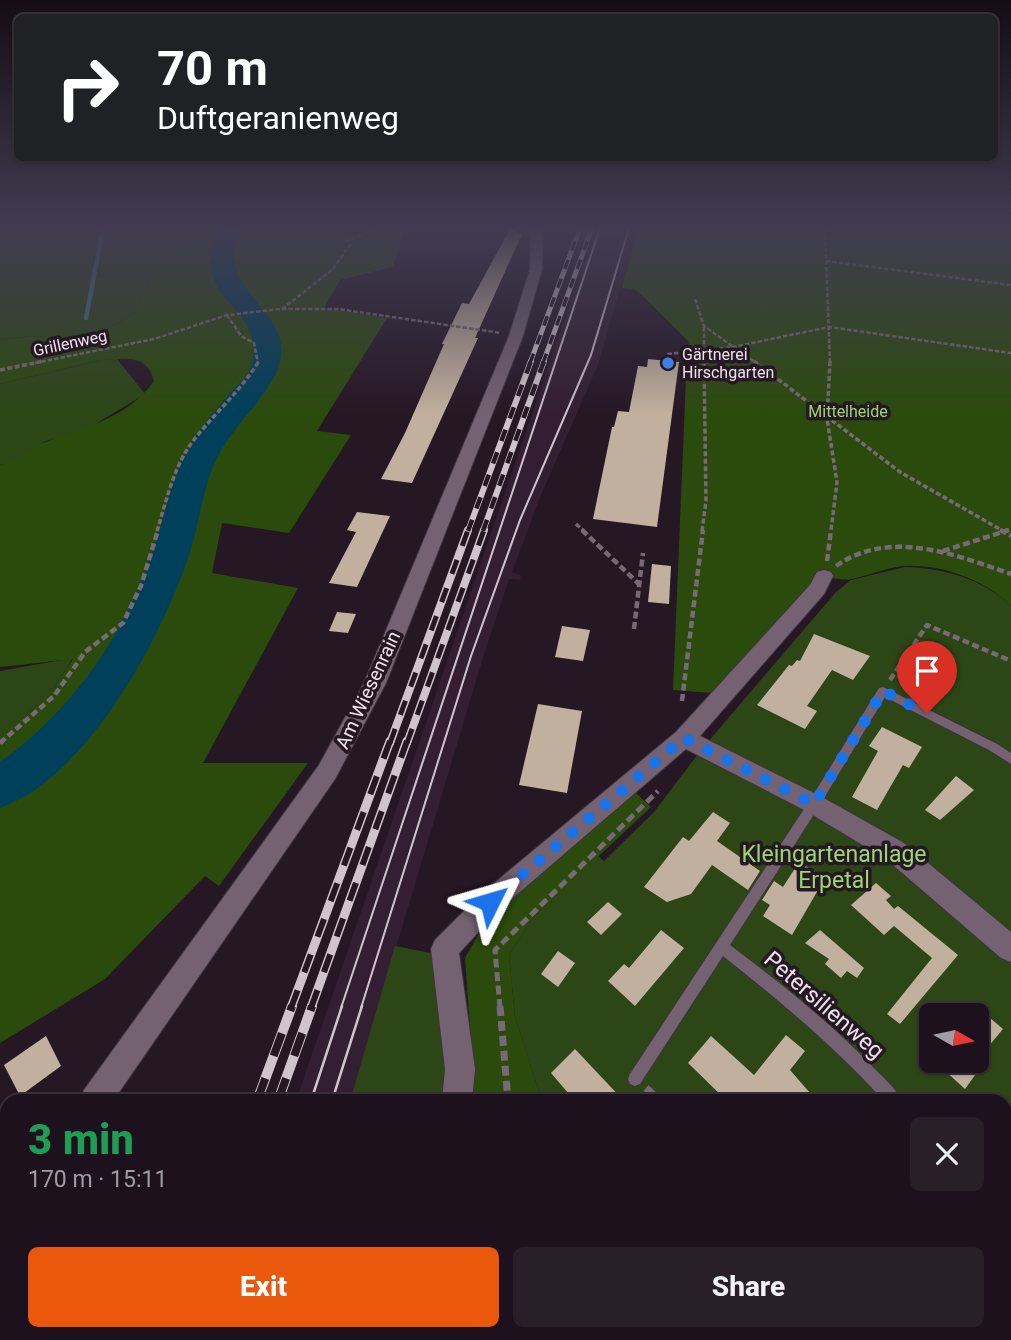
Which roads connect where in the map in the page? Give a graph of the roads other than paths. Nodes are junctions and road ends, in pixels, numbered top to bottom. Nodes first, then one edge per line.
1 (530, 291) edge
2 (824, 576) road end
3 (684, 738) junction
4 (1011, 759) edge
5 (814, 804) junction
6 (721, 947) junction
7 (1011, 949) edge
8 (635, 1079) dead end
9 (100, 1094) edge
10 (458, 1094) edge
11 (888, 1094) edge

1 - 9 street, Am Wiesenrain
2 - 3 street
3 - 5 street
3 - 10 street
4 - 5 lane
5 - 6 lane
5 - 7 street
6 - 8 lane
6 - 11 lane, Petersilienweg

